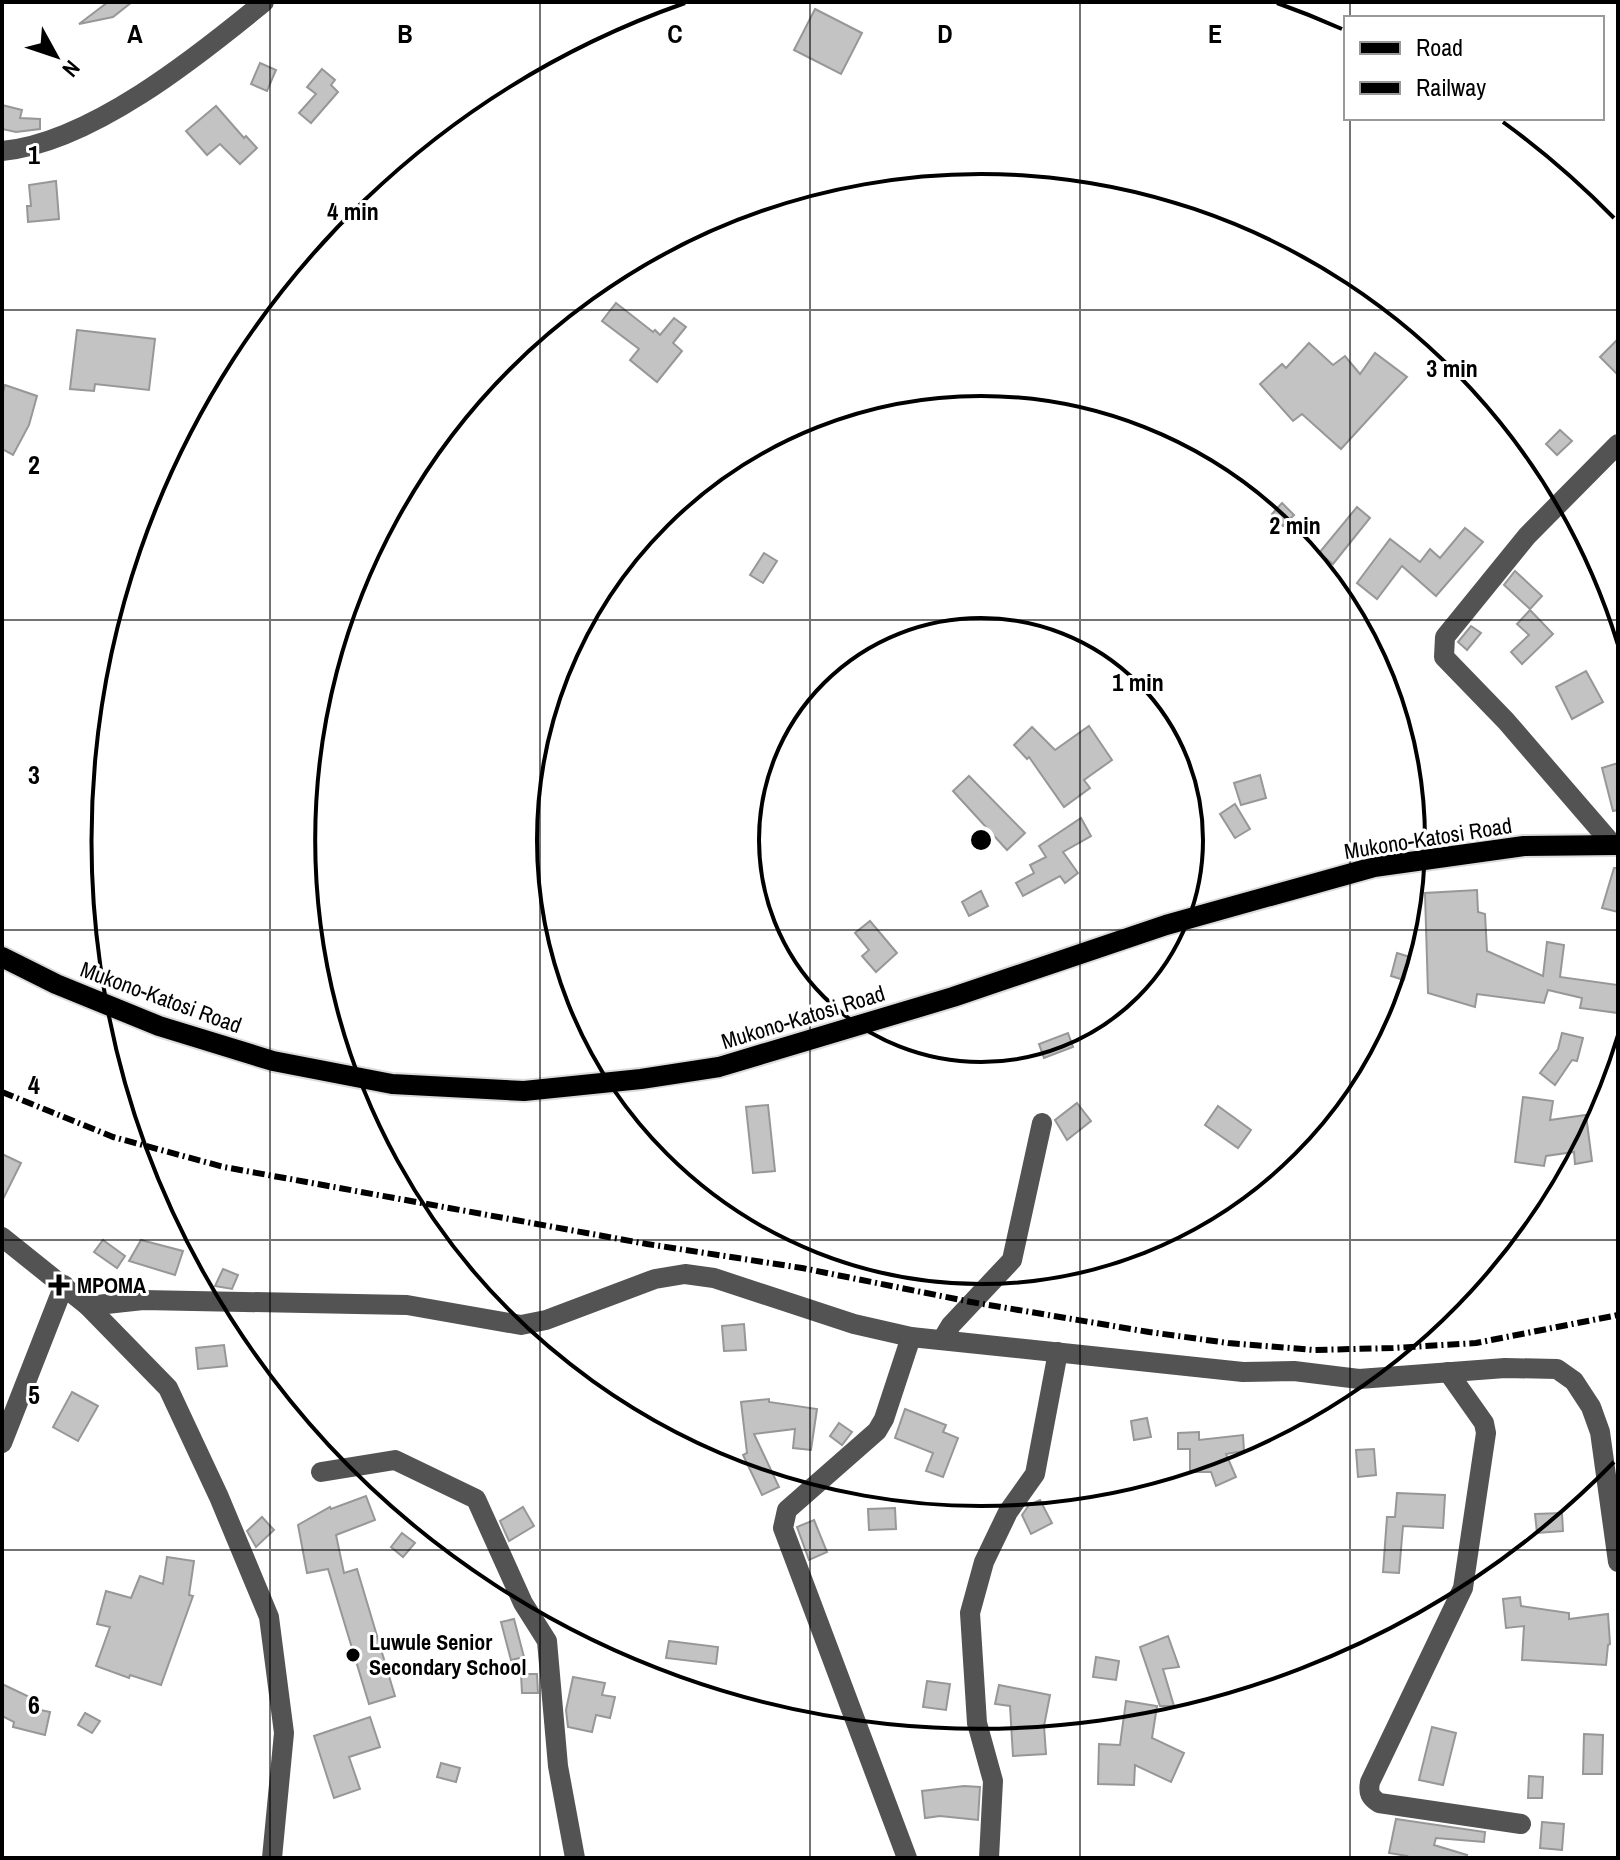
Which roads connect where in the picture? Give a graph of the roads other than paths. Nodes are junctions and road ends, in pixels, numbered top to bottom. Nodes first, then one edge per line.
1 (264, 2) edge
2 (2, 151) edge
3 (1618, 444) edge
4 (1615, 845) edge
5 (2, 957) edge
6 (1042, 1123) dead end
7 (2, 1237) edge
8 (64, 1285) junction
9 (88, 1306) junction
10 (911, 1337) junction
11 (942, 1340) junction
12 (1058, 1352) junction
13 (1448, 1372) junction
14 (2, 1443) edge
15 (321, 1472) dead end
16 (1618, 1562) edge
17 (1521, 1824) dead end
18 (272, 1858) edge
19 (575, 1858) edge
20 (907, 1858) edge
21 (989, 1858) edge

1 - 2 street
3 - 4 street
4 - 5 main road, Mukono-Katosi Road
6 - 11 street
7 - 8 street
8 - 9 street
8 - 14 street
9 - 10 street
9 - 18 street
10 - 11 street
10 - 20 street
11 - 12 street
12 - 13 street
12 - 21 street
13 - 16 street
13 - 17 street
15 - 19 street

